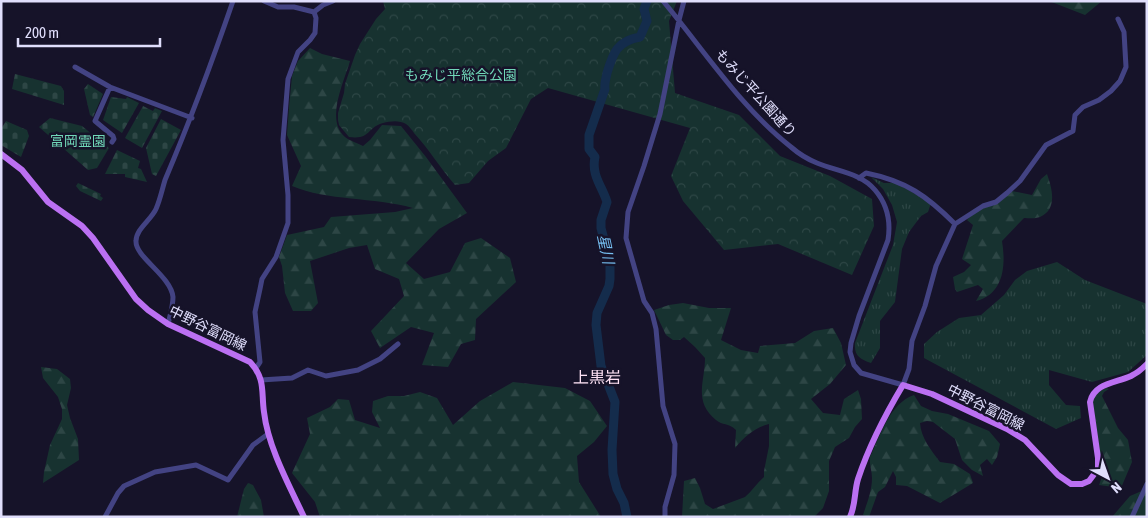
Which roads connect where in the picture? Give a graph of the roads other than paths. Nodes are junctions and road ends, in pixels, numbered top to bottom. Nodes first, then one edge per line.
1 (233, 1) edge
2 (264, 1) edge
3 (291, 1) edge
4 (333, 1) edge
5 (663, 1) edge
6 (684, 1) edge
7 (294, 7) junction
8 (314, 12) junction
9 (1118, 19) dead end
10 (679, 20) junction
11 (75, 67) dead end
12 (110, 87) junction
13 (192, 118) junction
14 (112, 142) dead end
15 (1, 154) edge
16 (859, 178) junction
17 (955, 224) junction
18 (168, 324) junction
19 (398, 344) dead end
20 (1147, 364) edge
21 (256, 368) junction
22 (261, 380) junction
23 (903, 385) junction
24 (268, 434) junction
25 (1147, 484) edge
26 (105, 517) edge
27 (304, 517) edge
28 (665, 517) edge
29 (850, 517) edge
30 (1132, 517) edge

1 - 13 street
2 - 7 street
3 - 7 street
4 - 8 street
5 - 10 street, もみじ平公園通り
6 - 10 street
7 - 8 street
8 - 21 street
9 - 17 street
10 - 16 street, もみじ平公園通り
10 - 28 street
11 - 12 street
12 - 13 street
12 - 14 street
13 - 18 street
15 - 18 main road, 中野谷富岡線
16 - 17 street
16 - 23 street, もみじ平公園通り
17 - 23 street
18 - 21 main road, 中野谷富岡線
19 - 22 street
20 - 23 main road, 中野谷富岡線
21 - 22 main road, 中野谷富岡線
22 - 24 main road, 中野谷富岡線
23 - 29 main road
24 - 26 street
24 - 27 main road, 中野谷富岡線
25 - 30 street

